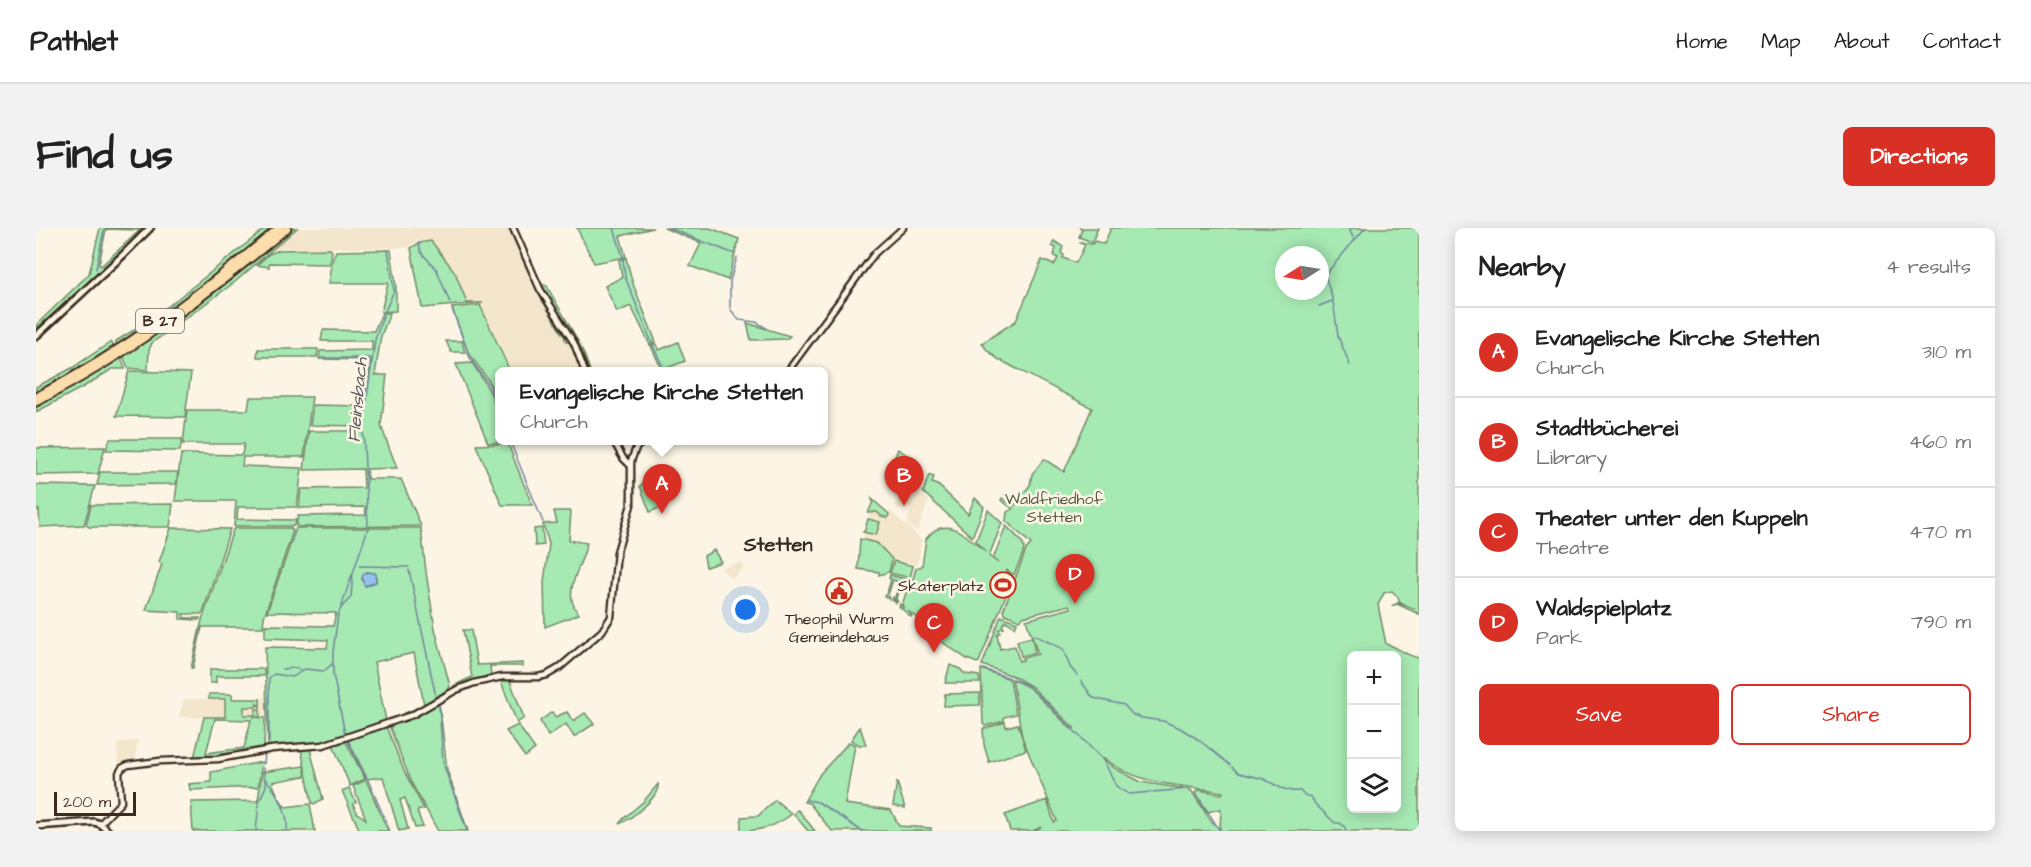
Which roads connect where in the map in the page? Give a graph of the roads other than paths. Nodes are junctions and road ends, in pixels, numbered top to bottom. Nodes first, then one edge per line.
1 (150, 228) edge
2 (279, 228) edge
3 (287, 228) edge
4 (513, 228) edge
5 (903, 228) edge
6 (36, 336) edge
7 (583, 367) edge
8 (791, 367) edge
9 (36, 397) edge
10 (36, 402) edge
11 (615, 445) edge
12 (640, 445) edge
13 (636, 448) junction
14 (619, 452) junction
15 (630, 465) junction
16 (100, 824) junction
17 (36, 826) edge
18 (108, 831) edge

1 - 6 main road
2 - 9 highway, B 27
3 - 10 highway, B 27
4 - 7 street
5 - 8 street
11 - 14 street
12 - 13 street
13 - 14 street
13 - 15 street
14 - 15 street
15 - 16 street
16 - 17 main road
16 - 18 main road

